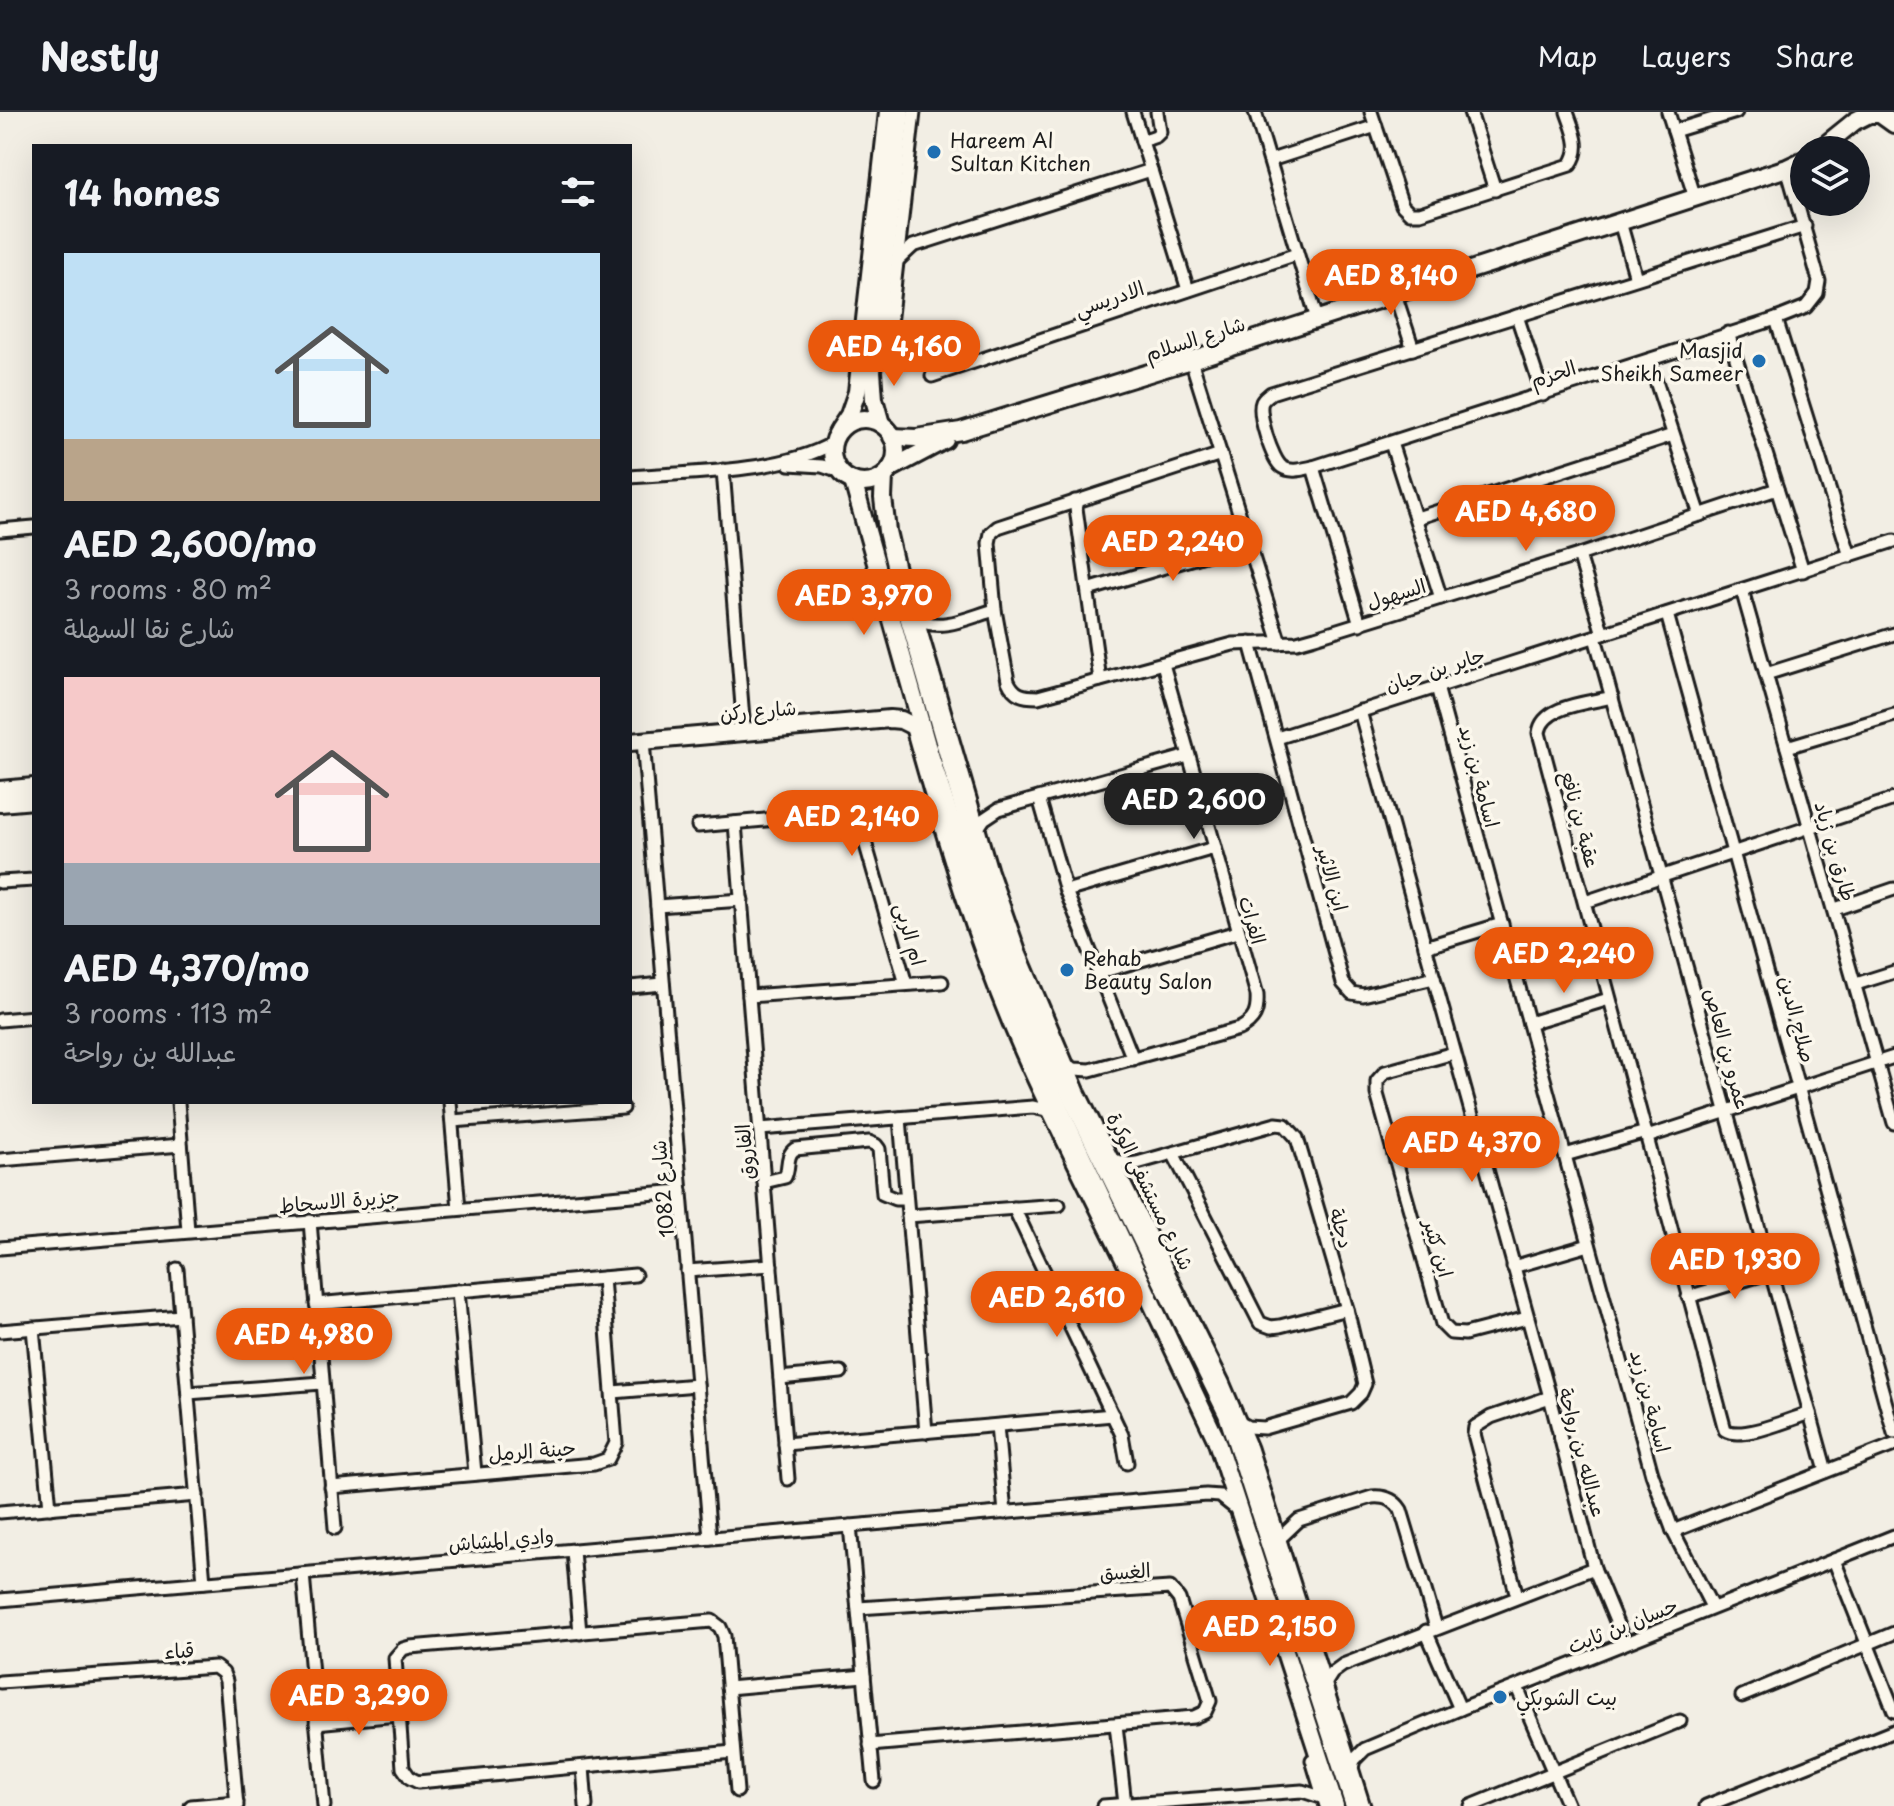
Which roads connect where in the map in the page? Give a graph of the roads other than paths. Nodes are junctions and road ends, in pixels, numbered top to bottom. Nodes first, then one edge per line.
1 (888, 112) edge
2 (1133, 112) edge
3 (1157, 112) edge
4 (1255, 112) edge
5 (1371, 112) edge
6 (1470, 112) edge
7 (1567, 112) edge
8 (1668, 112) edge
9 (1736, 112) edge
10 (1871, 113) edge
11 (911, 114) edge
12 (1894, 124) edge
13 (1376, 126) junction
14 (1674, 131) junction
15 (1836, 136) edge
16 (1142, 141) junction
17 (1271, 160) junction
18 (1790, 167) edge
19 (1787, 168) junction
20 (1151, 170) junction
21 (1495, 190) junction
22 (1695, 198) junction
23 (1620, 222) junction
24 (901, 224) junction
25 (1805, 226) junction
26 (923, 243) junction
27 (1297, 254) junction
28 (898, 260) junction
29 (1636, 278) junction
30 (1188, 290) junction
31 (1395, 294) junction
32 (1517, 316) junction
33 (1317, 319) junction
34 (1776, 319) junction
35 (1728, 333) junction
36 (1413, 349) junction
37 (874, 355) junction
38 (1191, 360) junction
39 (1649, 360) junction
40 (932, 376) dead end
41 (1543, 395) junction
42 (887, 430) junction
43 (961, 431) junction
44 (1673, 435) junction
45 (836, 437) junction
46 (1391, 443) junction
47 (1221, 454) junction
48 (773, 463) junction
49 (1313, 467) junction
50 (723, 470) junction
51 (887, 472) junction
52 (632, 477) edge
53 (846, 477) junction
54 (1777, 489) junction
55 (1075, 501) junction
56 (1700, 515) junction
57 (1417, 518) junction
58 (32, 527) edge
59 (0, 530) edge
60 (1894, 541) edge
61 (1248, 542) junction
62 (872, 548) junction
63 (1579, 555) junction
64 (1850, 556) junction
65 (1803, 571) junction
66 (1088, 590) junction
67 (1742, 590) junction
68 (902, 595) junction
69 (1441, 598) junction
70 (995, 610) junction
71 (1667, 614) junction
72 (918, 619) junction
73 (1360, 624) junction
74 (941, 625) junction
75 (1894, 634) edge
76 (1599, 636) junction
77 (1250, 643) junction
78 (1280, 643) junction
79 (926, 645) junction
80 (1163, 664) junction
81 (1766, 674) junction
82 (1100, 680) junction
83 (1437, 687) junction
84 (1612, 697) junction
85 (904, 702) junction
86 (1360, 711) junction
87 (1894, 715) edge
88 (890, 719) junction
89 (911, 725) junction
90 (744, 731) junction
91 (1277, 738) junction
92 (636, 741) edge
93 (927, 745) junction
94 (1787, 747) junction
95 (1188, 756) junction
96 (32, 787) edge
97 (0, 790) edge
98 (1039, 798) junction
99 (1894, 799) edge
100 (32, 800) edge
101 (0, 803) edge
102 (972, 805) junction
103 (999, 809) junction
104 (735, 823) junction
105 (698, 826) dead end
106 (978, 827) junction
107 (1811, 828) junction
108 (973, 844) junction
109 (1214, 848) junction
110 (1733, 853) junction
111 (1662, 877) junction
112 (32, 880) edge
113 (0, 882) edge
114 (1894, 889) edge
115 (1066, 891) junction
116 (742, 900) junction
117 (1585, 902) junction
118 (657, 906) junction
119 (1835, 909) junction
120 (1502, 924) junction
121 (1237, 932) junction
122 (1425, 947) junction
123 (1894, 972) edge
124 (1097, 973) junction
125 (1434, 978) junction
126 (942, 982) dead end
127 (663, 984) junction
128 (906, 984) junction
129 (1856, 984) junction
130 (632, 987) edge
131 (749, 996) junction
132 (1609, 999) junction
133 (32, 1017) edge
134 (0, 1020) edge
135 (1529, 1023) junction
136 (1454, 1053) junction
137 (1894, 1057) edge
138 (1044, 1058) junction
139 (1133, 1059) junction
140 (1878, 1063) junction
141 (1067, 1066) junction
142 (1090, 1070) junction
143 (1037, 1087) junction
144 (1799, 1089) junction
145 (1079, 1092) junction
146 (178, 1104) edge
147 (450, 1104) edge
148 (586, 1106) edge
149 (623, 1108) dead end
150 (1024, 1108) junction
151 (1050, 1111) junction
152 (1727, 1112) junction
153 (900, 1118) junction
154 (452, 1121) junction
155 (1894, 1123) edge
156 (760, 1129) junction
157 (1646, 1134) junction
158 (181, 1145) junction
159 (1173, 1153) junction
160 (1565, 1155) junction
161 (0, 1160) edge
162 (1114, 1160) junction
163 (1137, 1163) junction
164 (764, 1182) junction
165 (1126, 1185) junction
166 (681, 1191) junction
167 (906, 1199) junction
168 (1059, 1205) dead end
169 (1014, 1208) junction
170 (459, 1209) junction
171 (908, 1216) junction
172 (310, 1221) junction
173 (188, 1231) junction
174 (1589, 1245) junction
175 (0, 1248) edge
176 (771, 1265) junction
177 (1513, 1267) junction
178 (177, 1269) dead end
179 (687, 1271) junction
180 (1771, 1272) junction
181 (635, 1275) dead end
182 (603, 1278) junction
183 (458, 1291) junction
184 (1688, 1297) junction
185 (316, 1304) junction
186 (1347, 1309) junction
187 (181, 1316) junction
188 (1527, 1318) junction
189 (33, 1328) junction
190 (0, 1331) edge
191 (841, 1372) dead end
192 (780, 1378) junction
193 (322, 1383) junction
194 (697, 1385) junction
195 (613, 1392) junction
196 (188, 1393) junction
197 (1550, 1397) junction
198 (1810, 1413) junction
199 (1113, 1415) junction
200 (1234, 1419) junction
201 (997, 1426) junction
202 (1264, 1428) junction
203 (926, 1432) junction
204 (1894, 1433) edge
205 (785, 1444) junction
206 (1894, 1445) edge
207 (1251, 1448) junction
208 (1127, 1463) dead end
209 (1222, 1467) junction
210 (1247, 1471) junction
211 (1826, 1471) junction
212 (475, 1473) junction
213 (788, 1479) dead end
214 (331, 1487) junction
215 (197, 1495) junction
216 (1206, 1495) junction
217 (1228, 1500) junction
218 (50, 1508) junction
219 (1270, 1511) junction
220 (0, 1512) edge
221 (1005, 1513) junction
222 (1243, 1518) junction
223 (1299, 1520) junction
224 (850, 1526) junction
225 (335, 1528) dead end
226 (1673, 1531) junction
227 (1894, 1536) edge
228 (710, 1538) junction
229 (1279, 1539) junction
230 (573, 1551) junction
231 (1834, 1560) junction
232 (1594, 1568) junction
233 (303, 1574) junction
234 (204, 1582) junction
235 (1517, 1596) junction
236 (0, 1600) edge
237 (1712, 1607) junction
238 (858, 1608) junction
239 (1431, 1629) junction
240 (580, 1633) junction
241 (1894, 1633) edge
242 (1625, 1643) junction
243 (1867, 1643) junction
244 (1317, 1659) junction
245 (1343, 1665) junction
246 (0, 1670) edge
247 (864, 1676) junction
248 (0, 1682) edge
249 (1325, 1684) junction
250 (1517, 1687) junction
251 (728, 1688) junction
252 (1742, 1696) dead end
253 (1460, 1709) junction
254 (1894, 1711) edge
255 (397, 1715) junction
256 (1680, 1721) dead end
257 (316, 1723) junction
258 (1116, 1725) junction
259 (1330, 1728) junction
260 (1894, 1731) edge
261 (1344, 1743) junction
262 (870, 1745) junction
263 (1365, 1749) junction
264 (733, 1752) junction
265 (583, 1767) junction
266 (1352, 1768) junction
267 (1315, 1772) junction
268 (1554, 1772) junction
269 (874, 1781) dead end
270 (737, 1791) dead end
271 (1302, 1791) junction
272 (237, 1804) edge
273 (1125, 1804) edge
274 (1329, 1804) edge
275 (191, 1806) edge
276 (324, 1806) edge
277 (586, 1806) edge
278 (1103, 1806) edge
279 (1354, 1806) edge
280 (1364, 1806) edge
281 (1471, 1806) edge
282 (1568, 1806) edge
283 (1706, 1806) edge

1 - 45 street
2 - 16 street
3 - 16 street
4 - 17 street
5 - 13 street
6 - 21 street
7 - 21 street
8 - 14 street
9 - 14 street
10 - 12 street
10 - 15 street
11 - 24 street
11 - 37 street
13 - 17 street
13 - 21 street
14 - 22 street
16 - 20 street
17 - 27 street
18 - 19 street, شارع السلام
19 - 22 street, شارع السلام
19 - 25 street, الحزم
20 - 26 street
20 - 30 street
22 - 23 street, شارع السلام
23 - 29 street
23 - 31 street, شارع السلام
24 - 26 street
24 - 28 street
25 - 29 street
25 - 34 street, الحزم
26 - 28 street
27 - 30 street, الادريسي
27 - 33 street
28 - 37 street
29 - 32 street
30 - 40 street, الادريسي
31 - 33 street, شارع السلام
31 - 36 street
32 - 36 street
32 - 41 street
33 - 38 street, شارع السلام
34 - 35 street, الحزم
34 - 64 street
35 - 39 street, الحزم
35 - 54 street
36 - 49 street, الحزم
37 - 42 street
38 - 43 street, شارع السلام
38 - 47 street
39 - 41 street, الحزم
39 - 44 street
41 - 46 street, الحزم
42 - 43 street, شارع السلام
42 - 45 street
42 - 51 street
43 - 51 street, شارع السلام
44 - 56 street
44 - 57 street
45 - 48 street
45 - 53 street
46 - 49 street, الحزم
46 - 57 street
47 - 55 street
47 - 61 street
48 - 50 street
48 - 53 street
49 - 73 street
50 - 52 street
50 - 90 street
51 - 53 street
51 - 68 street, شارع مستشفى الوكرة
53 - 62 street, شارع مستشفى الوكرة
54 - 56 street, السهول
54 - 65 street
55 - 66 street
55 - 70 street
56 - 63 street, السهول
57 - 69 street
58 - 59 street
60 - 64 street, جابر بن حيان
61 - 66 street
61 - 78 street
62 - 85 street, شارع مستشفى الوكرة
62 - 93 street, شارع مستشفى الوكرة
63 - 69 street, السهول
63 - 76 street
64 - 65 street, جابر بن حيان
65 - 67 street, جابر بن حيان
66 - 82 street
67 - 71 street, جابر بن حيان
67 - 81 street, طارق بن زياد
68 - 72 street, شارع مستشفى الوكرة
68 - 108 street, شارع مستشفى الوكرة
69 - 73 street, السهول
70 - 74 street
70 - 82 street, السهول
71 - 76 street, جابر بن حيان
71 - 110 street, صلاح الدين
72 - 74 street
72 - 79 street, شارع مستشفى الوكرة
73 - 78 street, السهول
74 - 79 street
75 - 81 street
76 - 83 street, جابر بن حيان
76 - 84 street, عمرو بن العاص
77 - 78 street, السهول
77 - 80 street, السهول
77 - 91 street, ابن الاثير
79 - 102 street, شارع مستشفى الوكرة
80 - 82 street, السهول
80 - 95 street, الفرات
81 - 94 street, طارق بن زياد
83 - 86 street, جابر بن حيان
83 - 120 street, اسامة بن زيد
84 - 111 street, عمرو بن العاص
84 - 117 street, عقبة بن نافع
85 - 88 street
85 - 89 street, شارع مستشفى الوكرة
86 - 91 street, جابر بن حيان
86 - 122 street, عبدالله بن رواحة
87 - 94 street
88 - 89 street, شارع ركن
88 - 90 street, شارع ركن
89 - 93 street, شارع مستشفى الوكرة
89 - 143 street, شارع مستشفى الوكرة
90 - 92 street, شارع ركن
91 - 125 street, ابن الاثير
92 - 118 street, شارع 1082
93 - 138 street, شارع مستشفى الوكرة
94 - 107 street, طارق بن زياد
95 - 98 street
95 - 109 street, الفرات
96 - 97 street
98 - 103 street
98 - 115 street
99 - 107 street
100 - 101 street
102 - 103 street
102 - 106 street, شارع مستشفى الوكرة
103 - 106 street
104 - 105 street, ام الربى
104 - 116 street, الفاروق
104 - 128 street, ام الربى
106 - 108 street
106 - 141 street, شارع مستشفى الوكرة
107 - 110 street
107 - 119 street, طارق بن زياد
108 - 138 street, شارع مستشفى الوكرة
109 - 115 street
109 - 121 street, الفرات
110 - 111 street
110 - 144 street, صلاح الدين
111 - 117 street
111 - 152 street, عمرو بن العاص
112 - 113 street
114 - 119 street
115 - 124 street
116 - 118 street
116 - 131 street, الفاروق
117 - 132 street, عقبة بن نافع
118 - 127 street, شارع 1082
119 - 129 street, طارق بن زياد
120 - 122 street
120 - 135 street, اسامة بن زيد
121 - 124 street
121 - 139 street, الفرات
122 - 125 street, عبدالله بن رواحة
123 - 129 street
124 - 139 street
125 - 136 street, عبدالله بن رواحة
126 - 128 street, ام الربى
127 - 130 street
127 - 166 street, شارع 1082
128 - 131 street, ام الربى
129 - 140 street, طارق بن زياد
131 - 156 street, الفاروق
132 - 135 street
132 - 157 street, عقبة بن نافع
133 - 134 street
135 - 160 street, اسامة بن زيد
136 - 177 street, عبدالله بن رواحة
136 - 188 street, ابن كثير
137 - 140 street
138 - 141 street, الفرات
138 - 143 street
138 - 200 street, شارع مستشفى الوكرة
138 - 209 street, شارع مستشفى الوكرة
139 - 142 street, الفرات
140 - 144 street
140 - 155 street, طارق بن زياد
141 - 142 street, الفرات
141 - 145 street, شارع مستشفى الوكرة
142 - 145 street
143 - 150 street
143 - 151 street, شارع مستشفى الوكرة
144 - 152 street
144 - 204 street, صلاح الدين
145 - 162 street, شارع مستشفى الوكرة
146 - 158 street
147 - 154 street
148 - 149 street
148 - 154 street
150 - 151 street
150 - 153 street
151 - 209 street, شارع مستشفى الوكرة
152 - 157 street
152 - 180 street, عمرو بن العاص
153 - 156 street
153 - 167 street
154 - 170 street
156 - 164 street, الفاروق
157 - 160 street
157 - 184 street, عقبة بن نافع
158 - 161 street
158 - 173 street
159 - 163 street, دجلة
159 - 186 street
159 - 186 street, دجلة
160 - 174 street, اسامة بن زيد
162 - 163 street, دجلة
162 - 165 street, شارع مستشفى الوكرة
163 - 165 street
164 - 167 street
164 - 176 street, الفاروق
165 - 200 street, شارع مستشفى الوكرة
166 - 170 street, جزيرة الاسحاط
166 - 179 street, شارع 1082
167 - 171 street
168 - 169 street
169 - 171 street
169 - 199 street
170 - 172 street, جزيرة الاسحاط
171 - 203 street
172 - 173 street, جزيرة الاسحاط
172 - 185 street
173 - 175 street, جزيرة الاسحاط
174 - 177 street
174 - 226 street, اسامة بن زيد
176 - 179 street
176 - 192 street, الفاروق
177 - 188 street, عبدالله بن رواحة
178 - 187 street
179 - 194 street, شارع 1082
180 - 184 street
180 - 198 street, عمرو بن العاص
181 - 182 street
182 - 183 street
182 - 195 street, حينة الرمل
183 - 185 street
183 - 212 street, حينة الرمل
184 - 198 street, عقبة بن نافع
185 - 193 street
186 - 202 street, دجلة
187 - 189 street
187 - 196 street
188 - 197 street, عبدالله بن رواحة
189 - 190 street
189 - 218 street
191 - 192 street
192 - 205 street, الفاروق
193 - 196 street
193 - 214 street
194 - 195 street
194 - 228 street, شارع 1082
195 - 212 street, حينة الرمل
196 - 215 street
197 - 232 street, عبدالله بن رواحة
197 - 235 street
198 - 211 street, عمرو بن العاص
199 - 201 street
199 - 208 street
200 - 202 street, دجلة
200 - 207 street, شارع مستشفى الوكرة
200 - 210 street, شارع مستشفى الوكرة
201 - 203 street
201 - 221 street
202 - 207 street
203 - 205 street
205 - 213 street, الفاروق
206 - 211 street
207 - 210 street
207 - 219 street, شارع مستشفى الوكرة
209 - 216 street
209 - 217 street, شارع مستشفى الوكرة
209 - 222 street, شارع مستشفى الوكرة
210 - 259 street, شارع مستشفى الوكرة
211 - 226 street
212 - 214 street
214 - 225 street
215 - 218 street
215 - 234 street
216 - 217 street, وادي المشاش
216 - 221 street, وادي المشاش
217 - 222 street
217 - 267 street, شارع مستشفى الوكرة
218 - 220 street
219 - 223 street
219 - 229 street, شارع مستشفى الوكرة
221 - 224 street, وادي المشاش
222 - 274 street, شارع مستشفى الوكرة
223 - 229 street
223 - 239 street
224 - 228 street, وادي المشاش
224 - 238 street
226 - 237 street, اسامة بن زيد
227 - 231 street, حسان بن ثابت
228 - 230 street, وادي المشاش
229 - 244 street, شارع مستشفى الوكرة
230 - 233 street, وادي المشاش
230 - 240 street
231 - 237 street, حسان بن ثابت
231 - 243 street
232 - 235 street
232 - 242 street, عبدالله بن رواحة
233 - 234 street, وادي المشاش
233 - 257 street
234 - 236 street, وادي المشاش
235 - 239 street
237 - 242 street, حسان بن ثابت
238 - 247 street
238 - 258 street, الغسق
239 - 245 street
239 - 253 street
240 - 251 street
240 - 255 street
241 - 243 street
242 - 250 street, حسان بن ثابت
243 - 252 street
243 - 254 street
244 - 245 street
244 - 249 street, شارع مستشفى الوكرة
245 - 249 street
246 - 248 street, قباء
247 - 251 street
247 - 262 street
248 - 272 street, قباء
249 - 261 street, شارع مستشفى الوكرة
250 - 253 street, حسان بن ثابت
250 - 268 street
251 - 264 street
253 - 263 street, حسان بن ثابت
255 - 257 street
255 - 265 street
256 - 268 street
257 - 276 street
258 - 262 street, الغسق
258 - 273 street
259 - 261 street
259 - 279 street, شارع مستشفى الوكرة
260 - 283 street
261 - 263 street
261 - 266 street, شارع مستشفى الوكرة
262 - 269 street
263 - 266 street
264 - 265 street
264 - 270 street
265 - 277 street
266 - 280 street, شارع مستشفى الوكرة
267 - 271 street
267 - 274 street, شارع مستشفى الوكرة
268 - 281 street
268 - 282 street
271 - 273 street
271 - 274 street
272 - 275 street
273 - 278 street

